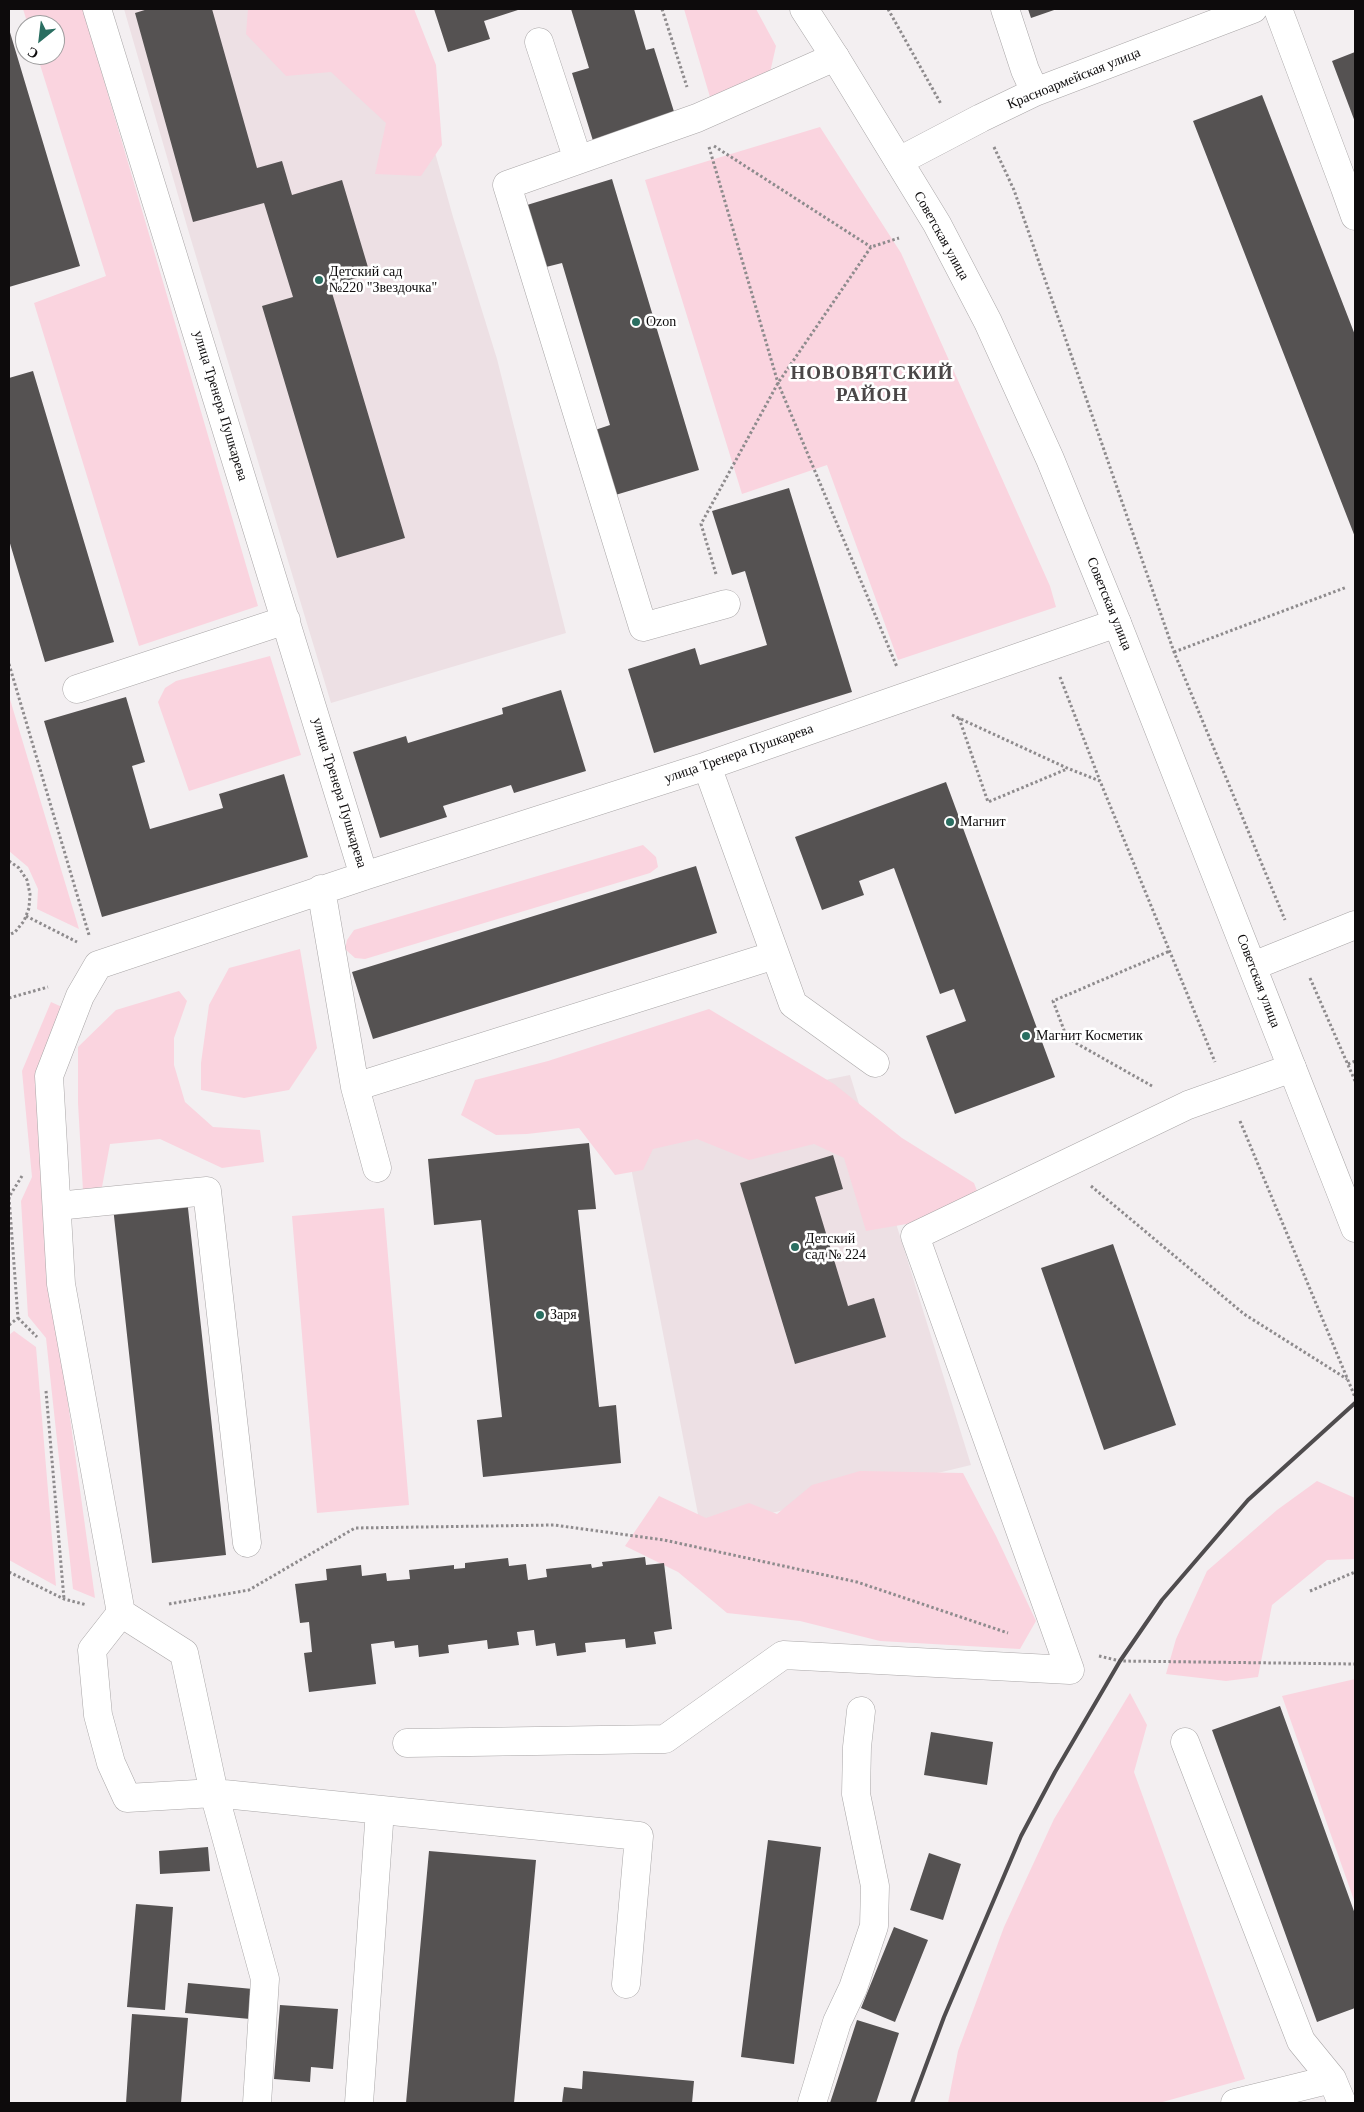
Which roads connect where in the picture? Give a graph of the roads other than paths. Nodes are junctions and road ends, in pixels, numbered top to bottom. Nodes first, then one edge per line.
1 (97, 9) edge
2 (804, 9) edge
3 (1005, 9) edge
4 (1253, 9) edge
5 (1278, 9) edge
6 (539, 42) dead end
7 (835, 57) junction
8 (1035, 92) junction
9 (578, 160) junction
10 (899, 161) junction
11 (1350, 190) edge
12 (1355, 216) edge
13 (726, 604) road end
14 (286, 620) junction
15 (1118, 623) junction
16 (77, 688) dead end
17 (707, 766) junction
18 (364, 876) junction
19 (321, 889) junction
20 (1355, 925) edge
21 (775, 955) junction
22 (1253, 966) junction
23 (875, 1064) dead end
24 (1292, 1068) junction
25 (355, 1087) junction
26 (377, 1168) dead end
27 (57, 1206) junction
28 (1355, 1228) edge
29 (247, 1543) dead end
30 (122, 1613) junction
31 (860, 1711) dead end
32 (1185, 1742) dead end
33 (407, 1743) dead end
34 (214, 1794) junction
35 (380, 1810) junction
36 (626, 1984) dead end
37 (1337, 2091) edge
38 (257, 2103) edge
39 (359, 2103) edge
40 (812, 2103) edge
41 (1236, 2103) edge

1 - 14 street, улица Тренера Пушкарева
2 - 7 street, Советская улица
3 - 8 street
4 - 8 street, Красноармейская улица
5 - 11 street
6 - 9 street
7 - 9 street
7 - 10 street, Советская улица
8 - 10 street, Красноармейская улица
9 - 13 street
10 - 15 street, Советская улица
11 - 12 street
14 - 16 street
14 - 18 street, улица Тренера Пушкарева
15 - 17 street, улица Тренера Пушкарева
15 - 22 street, Советская улица
17 - 18 street, улица Тренера Пушкарева
17 - 21 street
18 - 19 street
19 - 25 street
19 - 27 street
20 - 22 street
21 - 23 street
21 - 25 street
22 - 24 street, Советская улица
24 - 28 street, Советская улица
24 - 33 street
25 - 26 street
27 - 29 street
27 - 30 street
30 - 34 street
30 - 34 street
31 - 40 street
32 - 37 street
34 - 35 street
34 - 38 street
35 - 36 street
35 - 39 street
37 - 41 street

